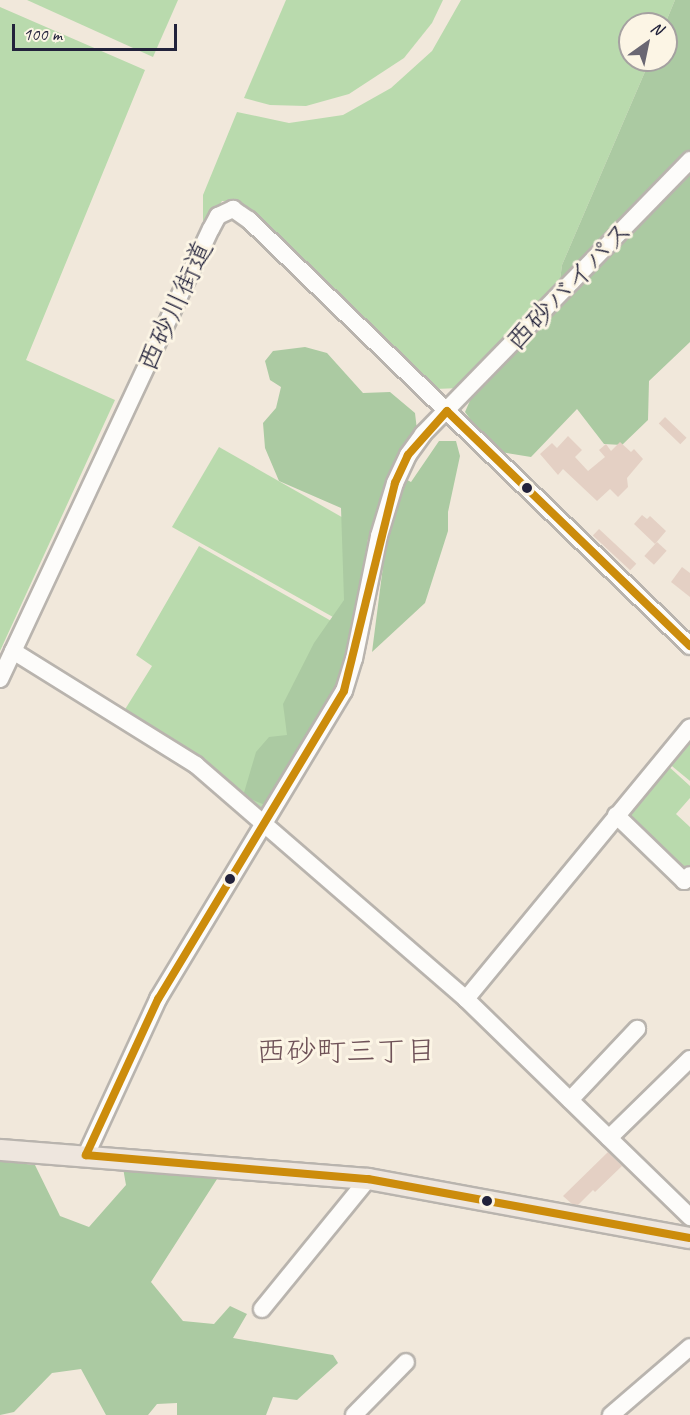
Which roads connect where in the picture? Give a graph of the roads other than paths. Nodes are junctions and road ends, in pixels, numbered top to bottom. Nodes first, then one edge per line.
1 (690, 160) edge
2 (447, 411) junction
3 (690, 646) edge
4 (14, 651) junction
5 (0, 678) edge
6 (690, 727) edge
7 (616, 815) junction
8 (264, 824) junction
9 (690, 874) edge
10 (466, 999) junction
11 (637, 1029) dead end
12 (690, 1059) edge
13 (570, 1100) junction
14 (609, 1138) junction
15 (0, 1150) edge
16 (86, 1155) junction
17 (368, 1179) junction
18 (689, 1215) edge
19 (690, 1238) edge
20 (262, 1309) dead end
21 (690, 1347) edge
22 (406, 1362) dead end
23 (354, 1415) edge
24 (611, 1415) edge

1 - 2 street, 西砂バイパス
2 - 3 street, 西砂川街道
2 - 4 street, 西砂川街道
2 - 8 street, 西砂バイパス
4 - 5 street, 西砂川街道
4 - 8 street
6 - 7 street
7 - 9 street
7 - 10 street
8 - 10 street
8 - 16 street, 西砂バイパス
10 - 13 street
11 - 13 street
12 - 14 street
13 - 14 street
14 - 18 street
15 - 16 main road
16 - 17 main road
17 - 19 main road
17 - 20 street
21 - 24 street
22 - 23 street

